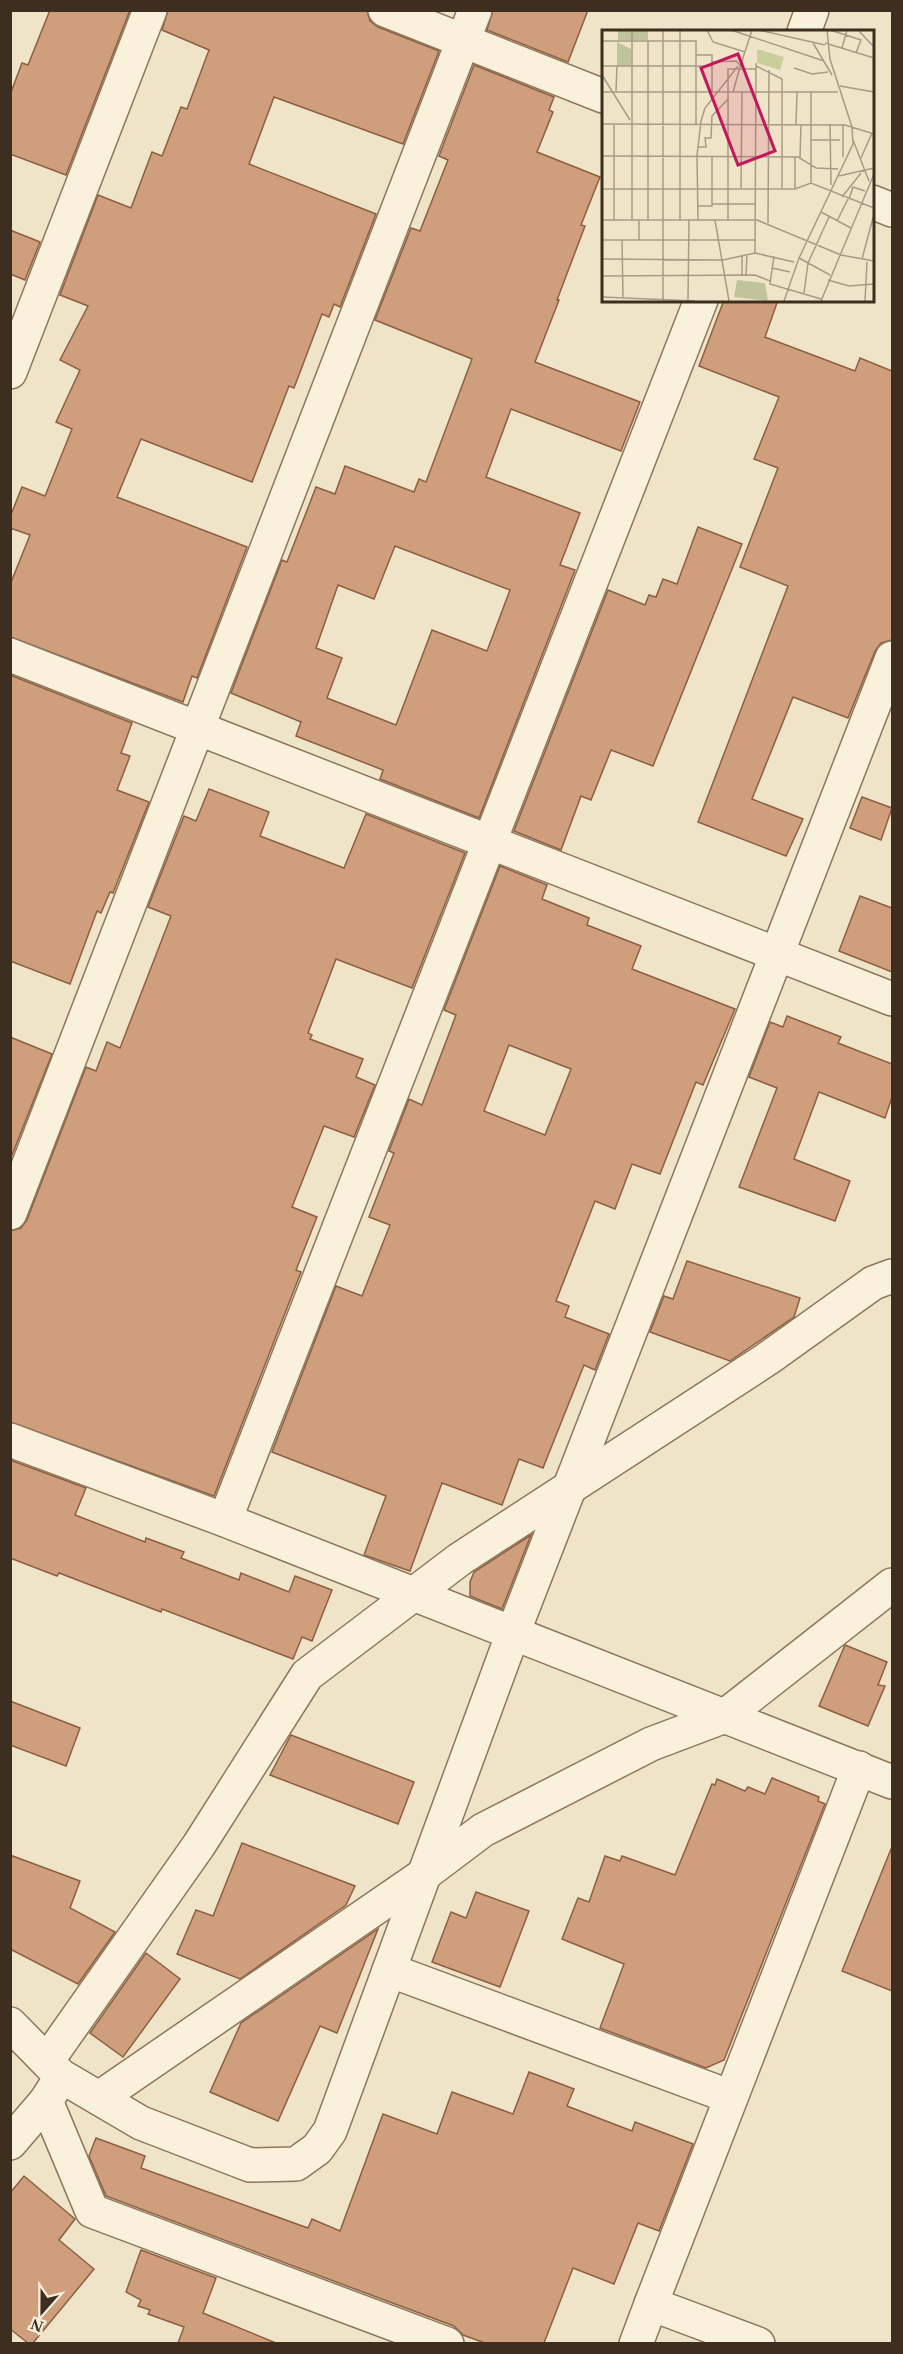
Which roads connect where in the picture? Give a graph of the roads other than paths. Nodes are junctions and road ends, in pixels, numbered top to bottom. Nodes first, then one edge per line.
1 (150, 10) edge
2 (385, 10) edge
3 (475, 10) edge
4 (812, 10) edge
5 (805, 30) edge
6 (463, 41) junction
7 (602, 96) edge
8 (873, 202) edge
9 (892, 210) edge
10 (699, 302) edge
11 (10, 372) edge
12 (10, 655) edge
13 (892, 658) edge
14 (198, 727) junction
15 (491, 843) junction
16 (777, 953) junction
17 (892, 999) edge
18 (10, 1213) edge
19 (892, 1276) edge
20 (10, 1440) edge
21 (571, 1485) junction
22 (225, 1520) junction
23 (892, 1585) edge
24 (411, 1593) junction
25 (513, 1633) junction
26 (724, 1716) junction
27 (858, 1768) junction
28 (892, 1782) edge
29 (422, 1876) junction
30 (389, 1970) junction
31 (10, 2024) edge
32 (51, 2079) junction
33 (731, 2097) junction
34 (99, 2098) junction
35 (10, 2143) edge
36 (651, 2304) junction
37 (447, 2343) edge
38 (636, 2343) edge
39 (758, 2343) edge

1 - 11 street
2 - 6 street
3 - 6 street
4 - 5 street
6 - 7 street
6 - 14 street
8 - 9 street
10 - 15 street
12 - 14 street
13 - 16 street
14 - 15 street
14 - 18 street
15 - 16 street
15 - 22 street
16 - 17 street
16 - 21 street
19 - 21 street
20 - 22 street
21 - 24 street
21 - 25 street
22 - 24 street
23 - 26 street
24 - 25 street
24 - 32 street
25 - 26 street
25 - 29 street
26 - 27 street
26 - 29 street
27 - 28 street
27 - 33 street
29 - 30 street
29 - 34 street
30 - 33 street
30 - 34 street
31 - 32 street
32 - 34 street
32 - 35 street
32 - 37 street
33 - 36 street
36 - 38 street
36 - 39 street

